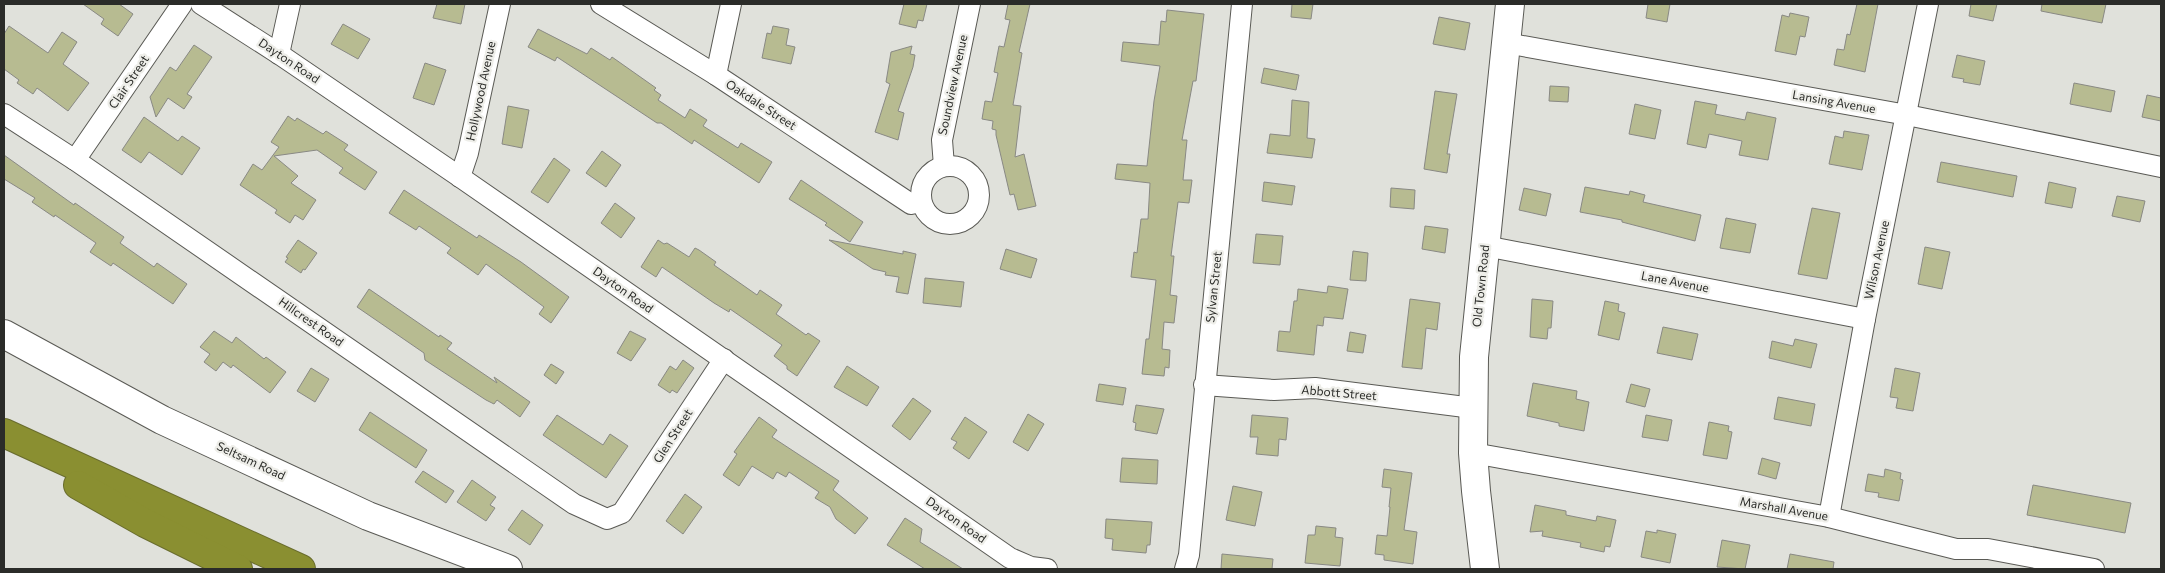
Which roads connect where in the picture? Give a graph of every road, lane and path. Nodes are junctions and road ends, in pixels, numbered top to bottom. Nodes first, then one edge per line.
1 (182, 4) edge
2 (201, 4) edge
3 (290, 4) edge
4 (500, 4) edge
5 (601, 4) edge
6 (731, 4) edge
7 (970, 4) edge
8 (1242, 4) edge
9 (1510, 4) edge
10 (1928, 4) edge
11 (1506, 43) junction
12 (279, 54) junction
13 (716, 75) junction
14 (4, 114) edge
15 (1906, 115) junction
16 (75, 160) junction
17 (944, 166) junction
18 (2161, 167) edge
19 (460, 177) junction
20 (921, 202) junction
21 (1485, 246) junction
22 (1865, 319) junction
23 (4, 334) edge
24 (724, 359) junction
25 (1204, 385) junction
26 (1473, 408) junction
27 (4, 433) edge
28 (4, 439) edge
29 (1473, 453) junction
30 (622, 513) joint
31 (1829, 517) junction
32 (238, 569) edge
33 (301, 569) edge
34 (508, 569) edge
35 (1047, 569) edge
36 (1185, 569) edge
37 (1485, 569) edge
38 (2094, 569) edge

1 - 16 street, Clair Street
2 - 12 street, Dayton Road
3 - 12 street
4 - 19 street, Hollywood Avenue
5 - 13 street, Oakdale Street
6 - 13 street
7 - 17 street, Soundview Avenue
8 - 25 street, Sylvan Street
9 - 11 main road, Old Town Road
10 - 15 street, Wilson Avenue
11 - 15 street, Lansing Avenue
11 - 21 main road, Old Town Road
12 - 19 street, Dayton Road
13 - 20 street, Oakdale Street
14 - 16 street, Hillcrest Road
15 - 18 street, Lansing Avenue
15 - 22 street, Wilson Avenue
16 - 30 street, Hillcrest Road
17 - 20 street
17 - 20 street
19 - 24 street, Dayton Road
21 - 22 street, Lane Avenue
21 - 26 main road, Old Town Road
22 - 31 street, Wilson Avenue
23 - 34 main road, Seltsam Road
24 - 30 street, Glen Street
24 - 35 street, Dayton Road
25 - 26 street, Abbott Street
25 - 36 street, Sylvan Street
26 - 29 main road, Old Town Road
27 - 33 highway
28 - 32 highway
29 - 31 street, Marshall Avenue
29 - 37 main road, Old Town Road
31 - 38 street, Marshall Avenue

